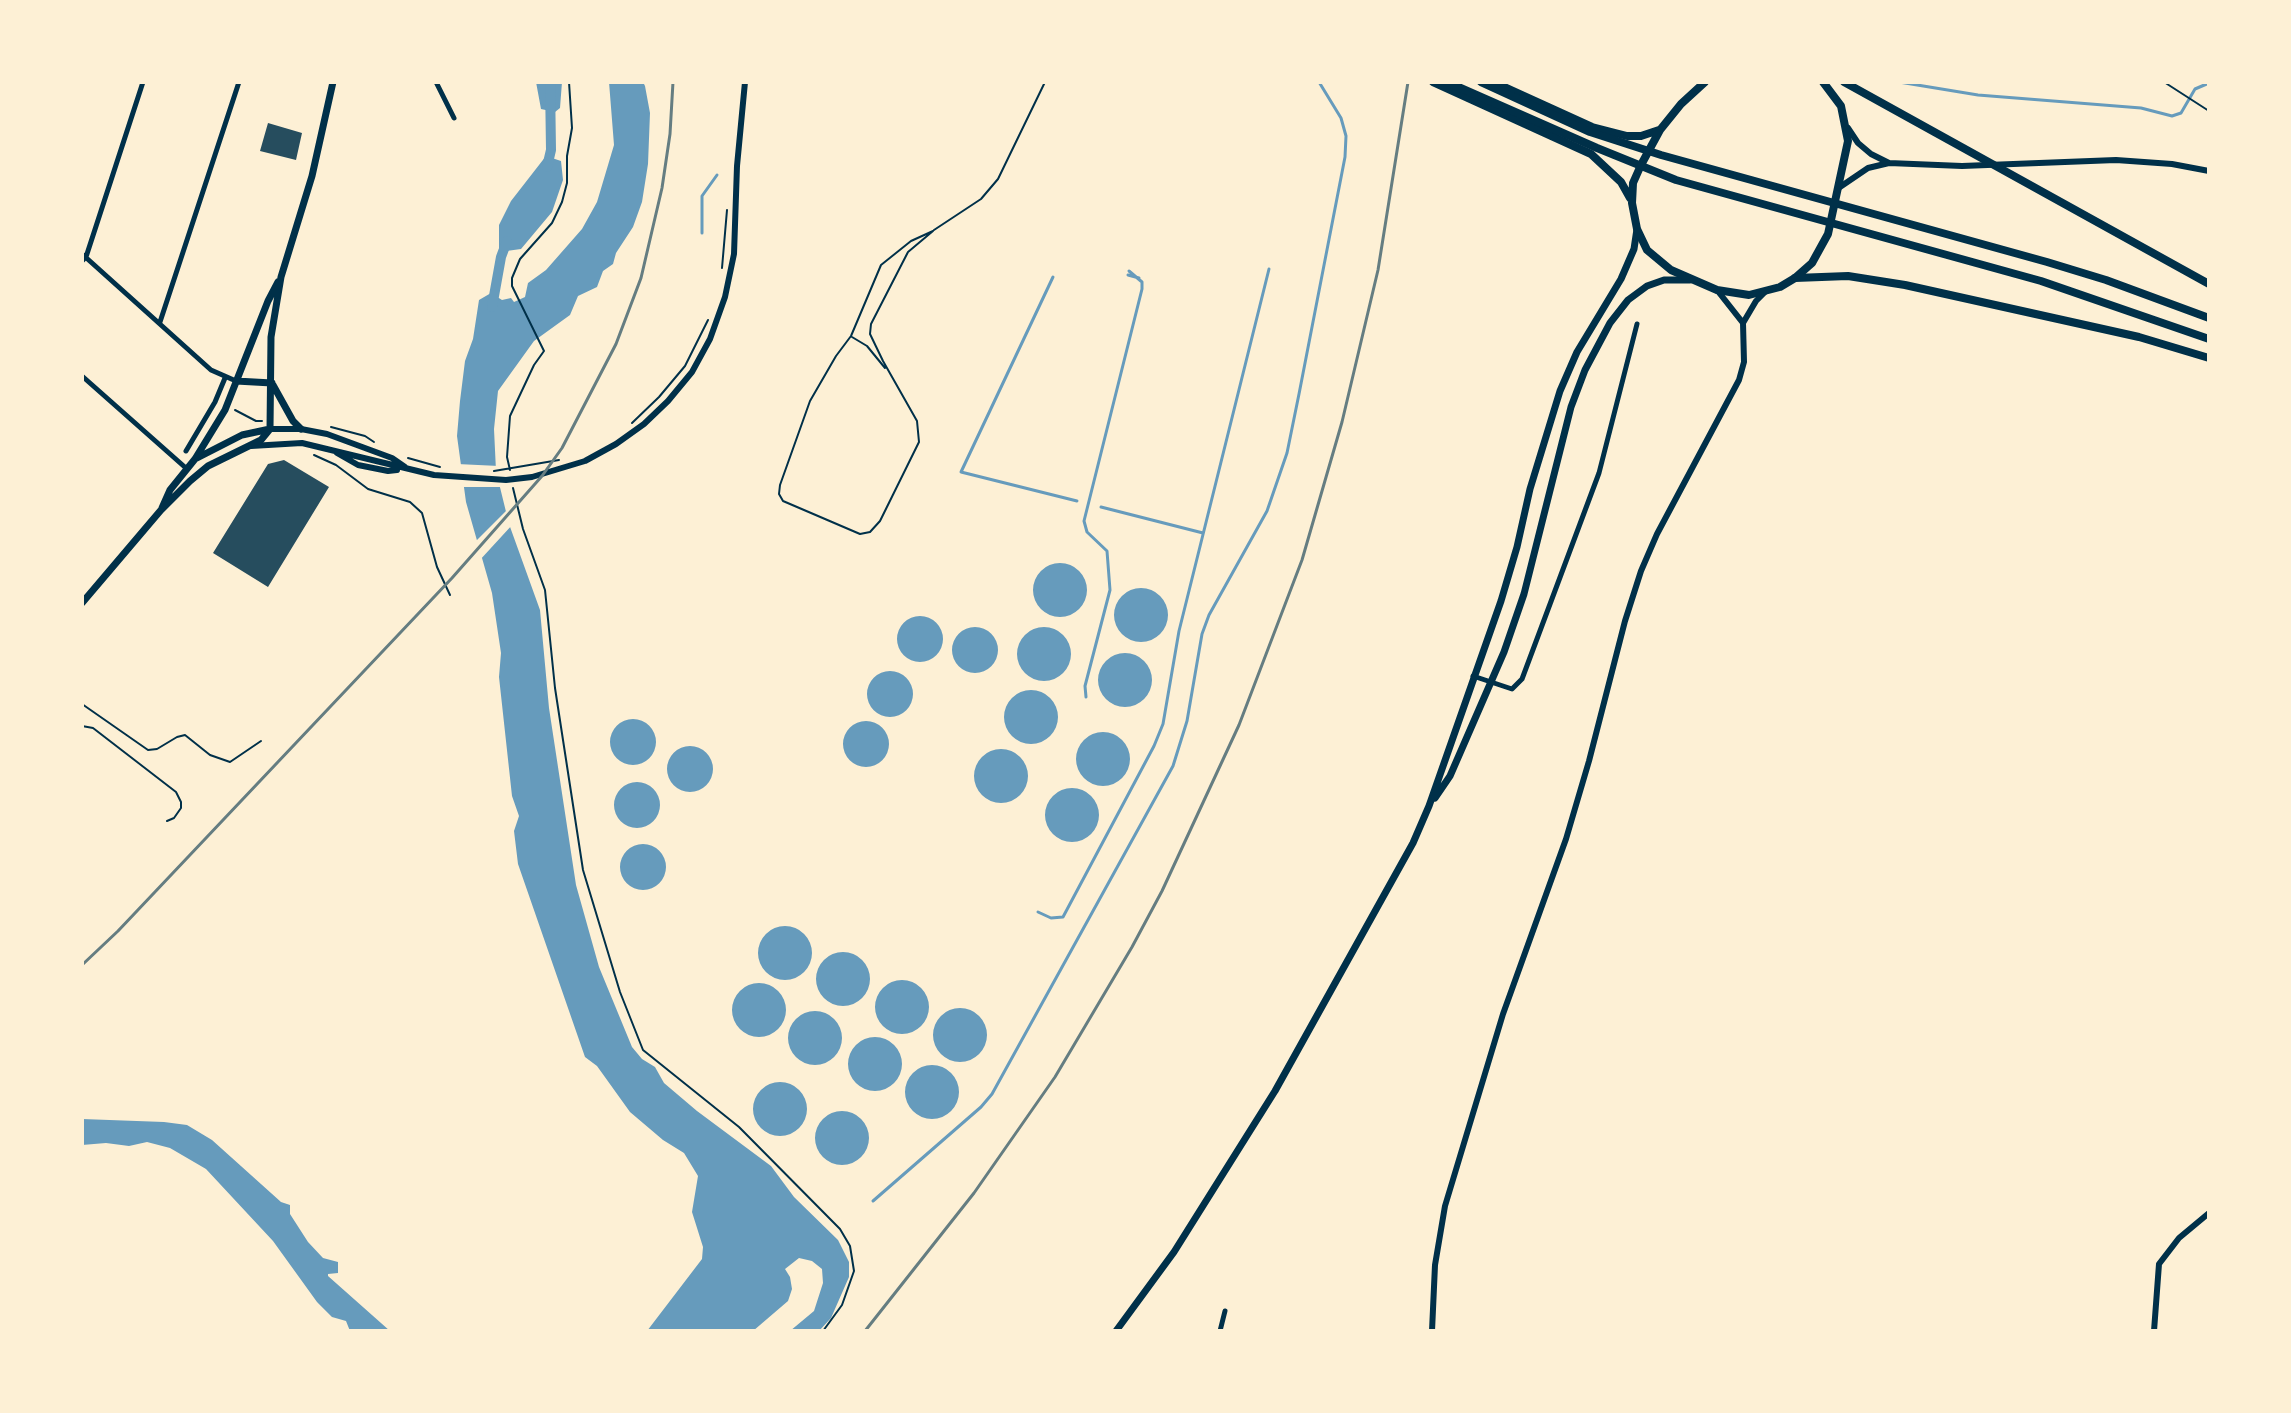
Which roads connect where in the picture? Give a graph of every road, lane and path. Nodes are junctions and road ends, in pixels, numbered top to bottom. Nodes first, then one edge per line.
1 (143, 82) edge
2 (239, 82) edge
3 (333, 82) edge
4 (436, 82) edge
5 (569, 82) edge
6 (745, 82) edge
7 (1045, 82) edge
8 (1433, 82) edge
9 (1447, 82) edge
10 (1481, 82) edge
11 (1493, 82) edge
12 (1705, 82) edge
13 (1823, 82) edge
14 (1844, 82) edge
15 (2164, 82) edge
16 (2209, 111) edge
17 (454, 118) dead end
18 (1847, 126) junction
19 (1660, 130) junction
20 (1889, 163) junction
21 (2209, 171) edge
22 (1840, 187) junction
23 (728, 199) dead end
24 (1632, 203) junction
25 (1637, 229) junction
26 (933, 231) junction
27 (83, 257) edge
28 (722, 269) dead end
29 (281, 277) junction
30 (1795, 278) junction
31 (1690, 280) junction
32 (2209, 284) edge
33 (1717, 290) junction
34 (1764, 292) junction
35 (713, 308) dead end
36 (2209, 318) edge
37 (160, 322) junction
38 (1743, 323) junction
39 (1637, 324) dead end
40 (851, 336) junction
41 (2209, 339) edge
42 (2209, 358) edge
43 (82, 376) edge
44 (225, 378) junction
45 (893, 380) junction
46 (236, 381) junction
47 (272, 383) junction
48 (270, 429) junction
49 (301, 429) junction
50 (625, 429) dead end
51 (250, 446) junction
52 (186, 451) dead end
53 (314, 455) dead end
54 (407, 458) dead end
55 (570, 458) dead end
56 (195, 459) junction
57 (208, 466) junction
58 (448, 468) dead end
59 (187, 469) junction
60 (408, 469) junction
61 (494, 471) dead end
62 (1530, 489) junction
63 (1548, 493) junction
64 (161, 510) junction
65 (450, 595) dead end
66 (82, 603) edge
67 (1473, 676) junction
68 (1492, 683) junction
69 (82, 704) edge
70 (82, 726) edge
71 (261, 741) dead end
72 (1429, 806) junction
73 (167, 821) dead end
74 (2209, 1213) edge
75 (1225, 1311) dead end
76 (823, 1331) edge
77 (1116, 1331) edge
78 (1220, 1331) edge
79 (1432, 1331) edge
80 (2154, 1331) edge

1 - 27 street
2 - 37 street
3 - 29 main road
4 - 17 street
5 - 76 path
6 - 60 street
7 - 26 lane
8 - 24 highway
9 - 41 highway
10 - 36 highway
11 - 19 highway
12 - 19 highway
13 - 18 highway
14 - 32 highway
15 - 16 path
18 - 20 street
18 - 22 highway
19 - 24 highway
20 - 21 street
20 - 22 street
22 - 30 highway
23 - 28 path
24 - 25 highway
25 - 31 highway
25 - 62 main road
26 - 40 lane
26 - 45 lane
27 - 37 street
29 - 46 main road
29 - 47 main road
30 - 34 highway
30 - 42 highway
31 - 33 highway
31 - 63 main road
33 - 34 highway
33 - 38 street
34 - 38 street
35 - 50 path
37 - 44 street
38 - 79 street
39 - 68 street
40 - 45 lane
40 - 45 lane
43 - 59 street
44 - 46 street
44 - 52 street
46 - 47 main road
46 - 56 main road
47 - 48 main road
47 - 49 main road
48 - 49 street
48 - 51 main road
48 - 56 main road
49 - 60 street
51 - 57 main road
51 - 60 street
53 - 65 path
54 - 58 path
55 - 61 path
56 - 59 main road
57 - 59 main road
57 - 64 main road
59 - 64 main road
62 - 63 main road
62 - 67 main road
63 - 68 main road
64 - 66 main road
67 - 68 street
67 - 72 main road
68 - 72 main road
69 - 71 lane
70 - 73 lane
72 - 77 main road
74 - 80 street
75 - 78 street

